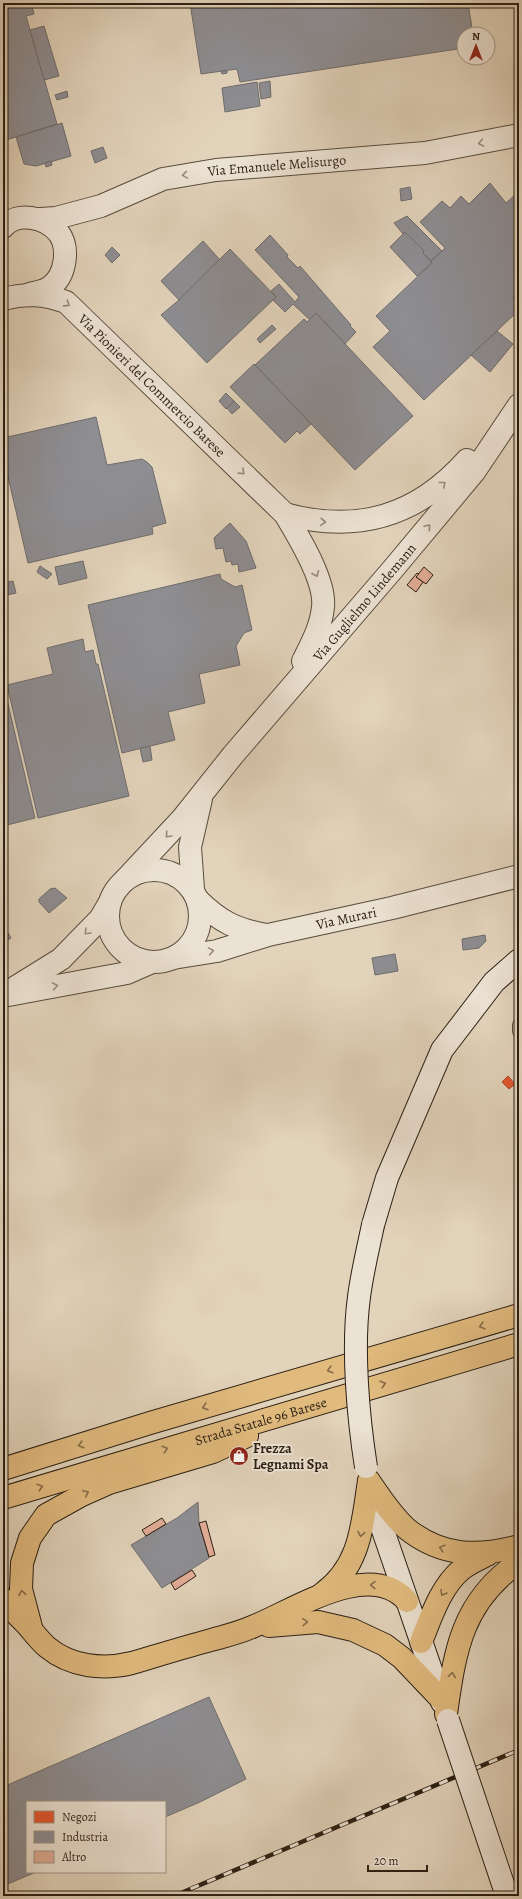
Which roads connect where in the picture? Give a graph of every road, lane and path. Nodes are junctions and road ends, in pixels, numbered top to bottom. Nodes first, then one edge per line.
1 (519, 135) edge
2 (17, 219) edge
3 (3, 286) edge
4 (26, 295) junction
5 (3, 299) edge
6 (519, 404) edge
7 (285, 514) junction
8 (284, 694) junction
9 (202, 794) junction
10 (519, 876) edge
11 (125, 880) junction
12 (195, 895) junction
13 (110, 902) junction
14 (268, 935) junction
15 (163, 960) junction
16 (519, 960) edge
17 (3, 995) edge
18 (519, 1025) edge
19 (519, 1031) edge
20 (519, 1315) edge
21 (519, 1344) edge
22 (328, 1400) junction
23 (3, 1469) edge
24 (368, 1474) junction
25 (3, 1498) edge
26 (519, 1546) edge
27 (494, 1552) junction
28 (519, 1562) edge
29 (319, 1596) junction
30 (3, 1599) edge
31 (407, 1601) junction
32 (252, 1628) junction
33 (32, 1631) junction
34 (421, 1642) junction
35 (445, 1711) junction
36 (507, 1896) edge

1 -> 2 street, Via Emanuele Melisurgo
2 - 4 street
3 - 4 street
4 - 5 street, Via Pionieri del Commercio Barese
4 -> 7 street, Via Pionieri del Commercio Barese
7 -> 6 street
8 -> 6 street, Via Guglielmo Lindemann
7 -> 8 street
8 - 9 street, Via Guglielmo Lindemann
9 -> 11 street, Via Murari
9 - 12 street, Via Murari
10 - 14 street, Via Murari
11 - 12 street, Via Murari
11 - 13 street, Via Murari
12 - 14 street
12 - 15 street, Via Murari
13 - 15 street, Via Murari
13 -> 17 street, Via Murari
15 -> 14 street, Via Murari
17 -> 15 street, Via Murari
16 - 24 street, bridge
18 - 19 lane
20 -> 23 main road, Strada Statale 96 Barese
22 -> 21 main road, Strada Statale 96 Barese
25 -> 22 main road, Strada Statale 96 Barese
33 -> 22 main road
27 -> 24 main road
24 -> 29 main road
24 - 31 street
26 - 27 main road
27 -> 34 main road
35 -> 28 main road
31 -> 29 main road
29 - 32 main road
30 - 33 main road
31 - 34 street
32 - 33 main road
32 -> 35 main road
34 - 35 street
35 - 36 street, bridge

